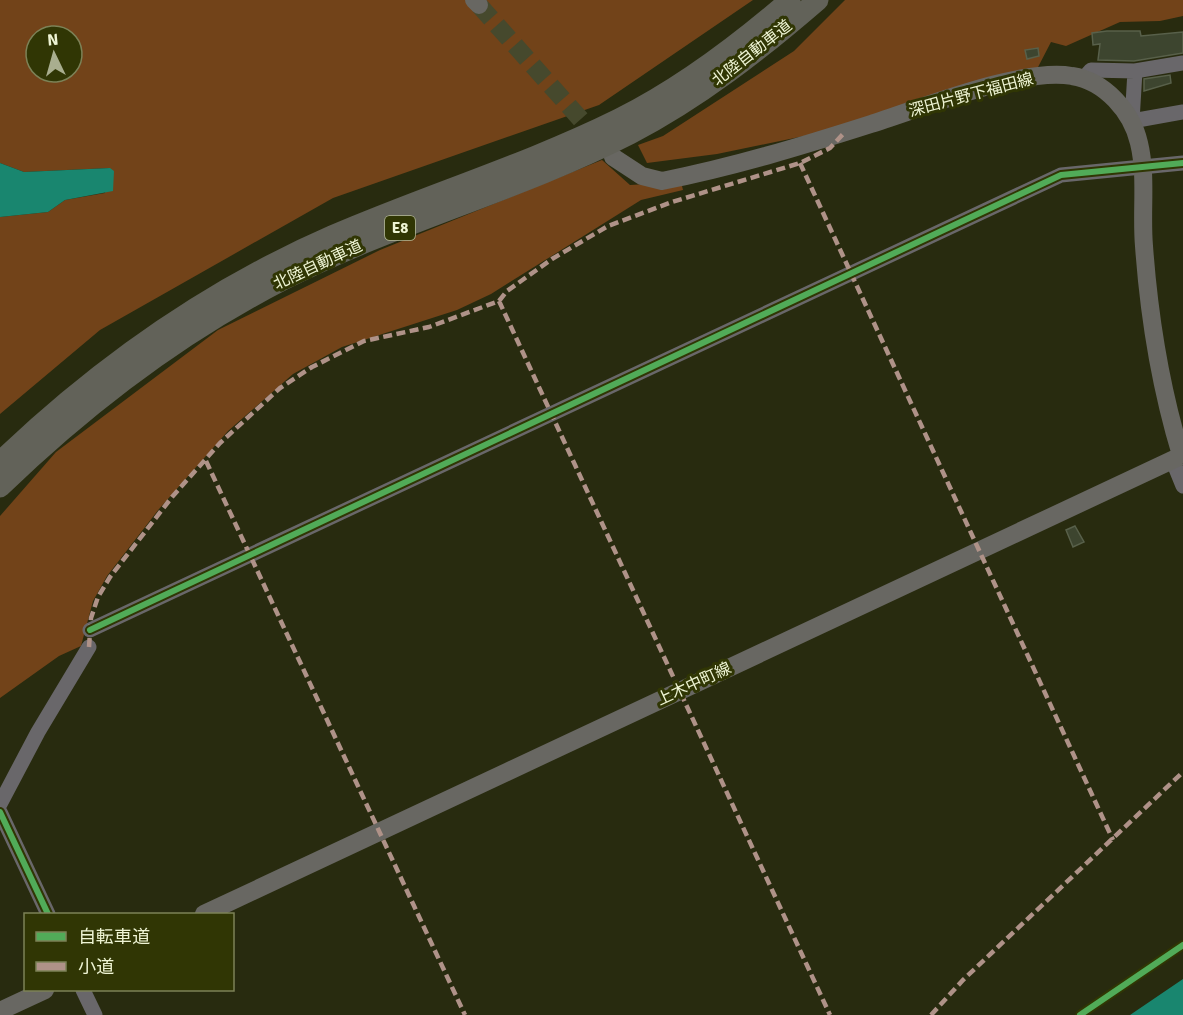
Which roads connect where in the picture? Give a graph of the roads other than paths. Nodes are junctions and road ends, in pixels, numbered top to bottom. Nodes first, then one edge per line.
1 (790, 0) edge
2 (818, 0) edge
3 (1183, 63) edge
4 (1135, 70) junction
5 (1083, 79) junction
6 (1183, 112) edge
7 (1132, 121) junction
8 (613, 157) tunnel mouth
9 (1183, 163) edge
10 (1141, 166) junction
11 (1179, 456) edge
12 (0, 462) edge
13 (1183, 486) edge
14 (0, 487) edge
15 (90, 630) dead end
16 (88, 646) dead end
17 (0, 804) edge
18 (0, 812) edge
19 (47, 913) edge
20 (208, 913) edge
21 (43, 991) edge
22 (83, 991) edge
23 (0, 1011) edge
24 (95, 1015) edge

1 - 12 highway, 北陸自動車道 / E8
2 - 14 highway, 北陸自動車道 / E8
3 - 4 street
4 - 5 street
4 - 7 street
5 - 7 main road, 深田片野下福田線
5 - 8 main road, 深田片野下福田線
6 - 7 street
7 - 10 main road, 深田片野下福田線
9 - 10 street
10 - 11 main road, 深田片野下福田線
10 - 15 street
11 - 13 street
11 - 20 main road, 上木中町線
16 - 17 street
18 - 19 street
21 - 23 main road
22 - 24 street

